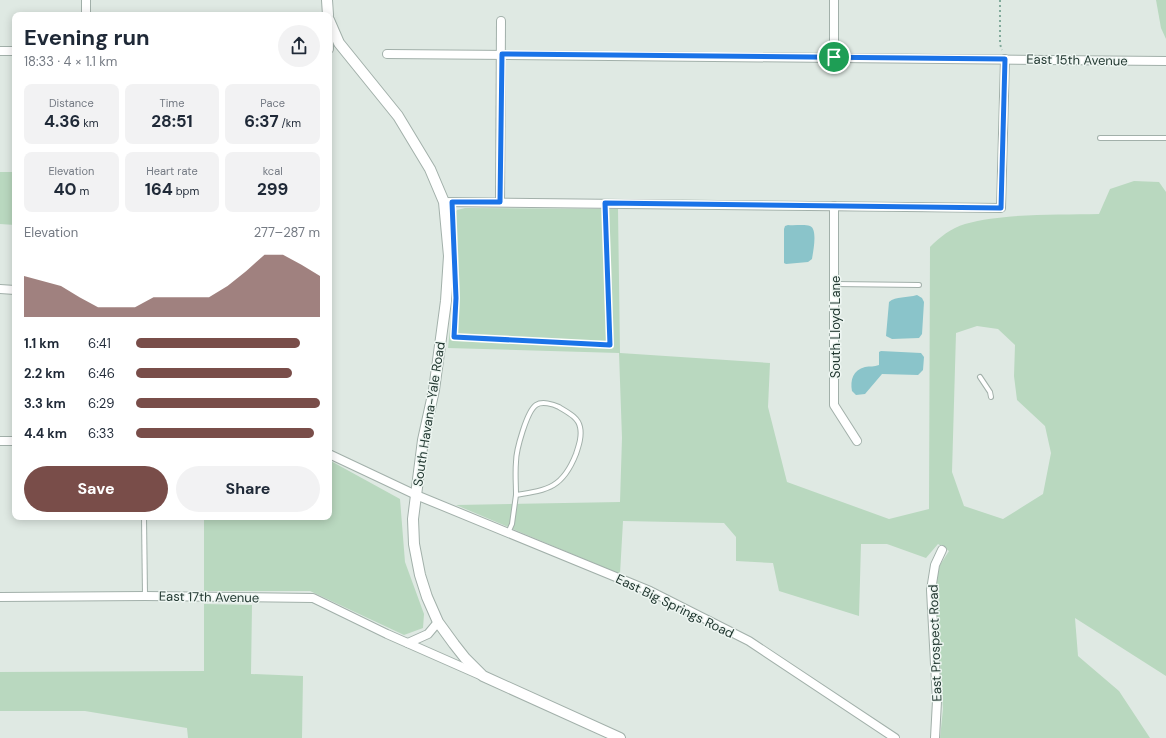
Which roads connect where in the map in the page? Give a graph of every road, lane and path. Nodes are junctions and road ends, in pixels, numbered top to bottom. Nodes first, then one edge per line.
1 (86, 0) edge
2 (327, 0) edge
3 (834, 0) edge
4 (1000, 0) edge
5 (86, 12) edge
6 (328, 12) edge
7 (501, 21) dead end
8 (332, 29) edge
9 (0, 51) edge
10 (12, 51) edge
11 (387, 54) dead end
12 (502, 54) junction
13 (834, 57) junction
14 (1005, 59) junction
15 (1166, 61) edge
16 (1100, 138) dead end
17 (1166, 138) edge
18 (444, 202) junction
19 (500, 202) junction
20 (605, 203) junction
21 (834, 206) junction
22 (835, 284) junction
23 (919, 285) dead end
24 (0, 290) edge
25 (12, 290) edge
26 (456, 306) dead end
27 (980, 377) dead end
28 (991, 397) dead end
29 (0, 441) edge
30 (12, 441) edge
31 (857, 442) dead end
32 (332, 455) edge
33 (516, 495) junction
34 (416, 496) junction
35 (144, 520) edge
36 (508, 533) junction
37 (942, 550) dead end
38 (144, 596) junction
39 (0, 597) edge
40 (438, 622) junction
41 (408, 643) junction
42 (483, 676) junction
43 (620, 738) edge
44 (895, 738) edge
45 (935, 738) edge

1 - 5 street
2 - 6 street
3 - 13 street
4 - 14 path
7 - 12 street
8 - 18 street, South Havana-Yale Road
9 - 10 street
11 - 12 street, East 15th Avenue
12 - 13 street, East 15th Avenue
12 - 19 street
13 - 14 street, East 15th Avenue
14 - 15 street, East 15th Avenue
14 - 21 street
16 - 17 lane
18 - 19 street
18 - 34 street, South Havana-Yale Road
19 - 20 street
20 - 21 street
20 - 26 path
21 - 22 street, South Lloyd Lane
22 - 23 lane
22 - 31 street, South Lloyd Lane
24 - 25 street
27 - 28 lane
29 - 30 street
32 - 34 street, East Big Springs Road
33 - 33 lane
33 - 36 lane
34 - 36 street, East Big Springs Road
34 - 40 street, South Havana-Yale Road
35 - 38 lane
36 - 44 street, East Big Springs Road
37 - 45 street, East Prospect Road
38 - 39 street, East 17th Avenue
38 - 41 street, East 17th Avenue
40 - 41 street
40 - 42 street, South Havana-Yale Road
41 - 42 street, East 17th Avenue
42 - 43 street

